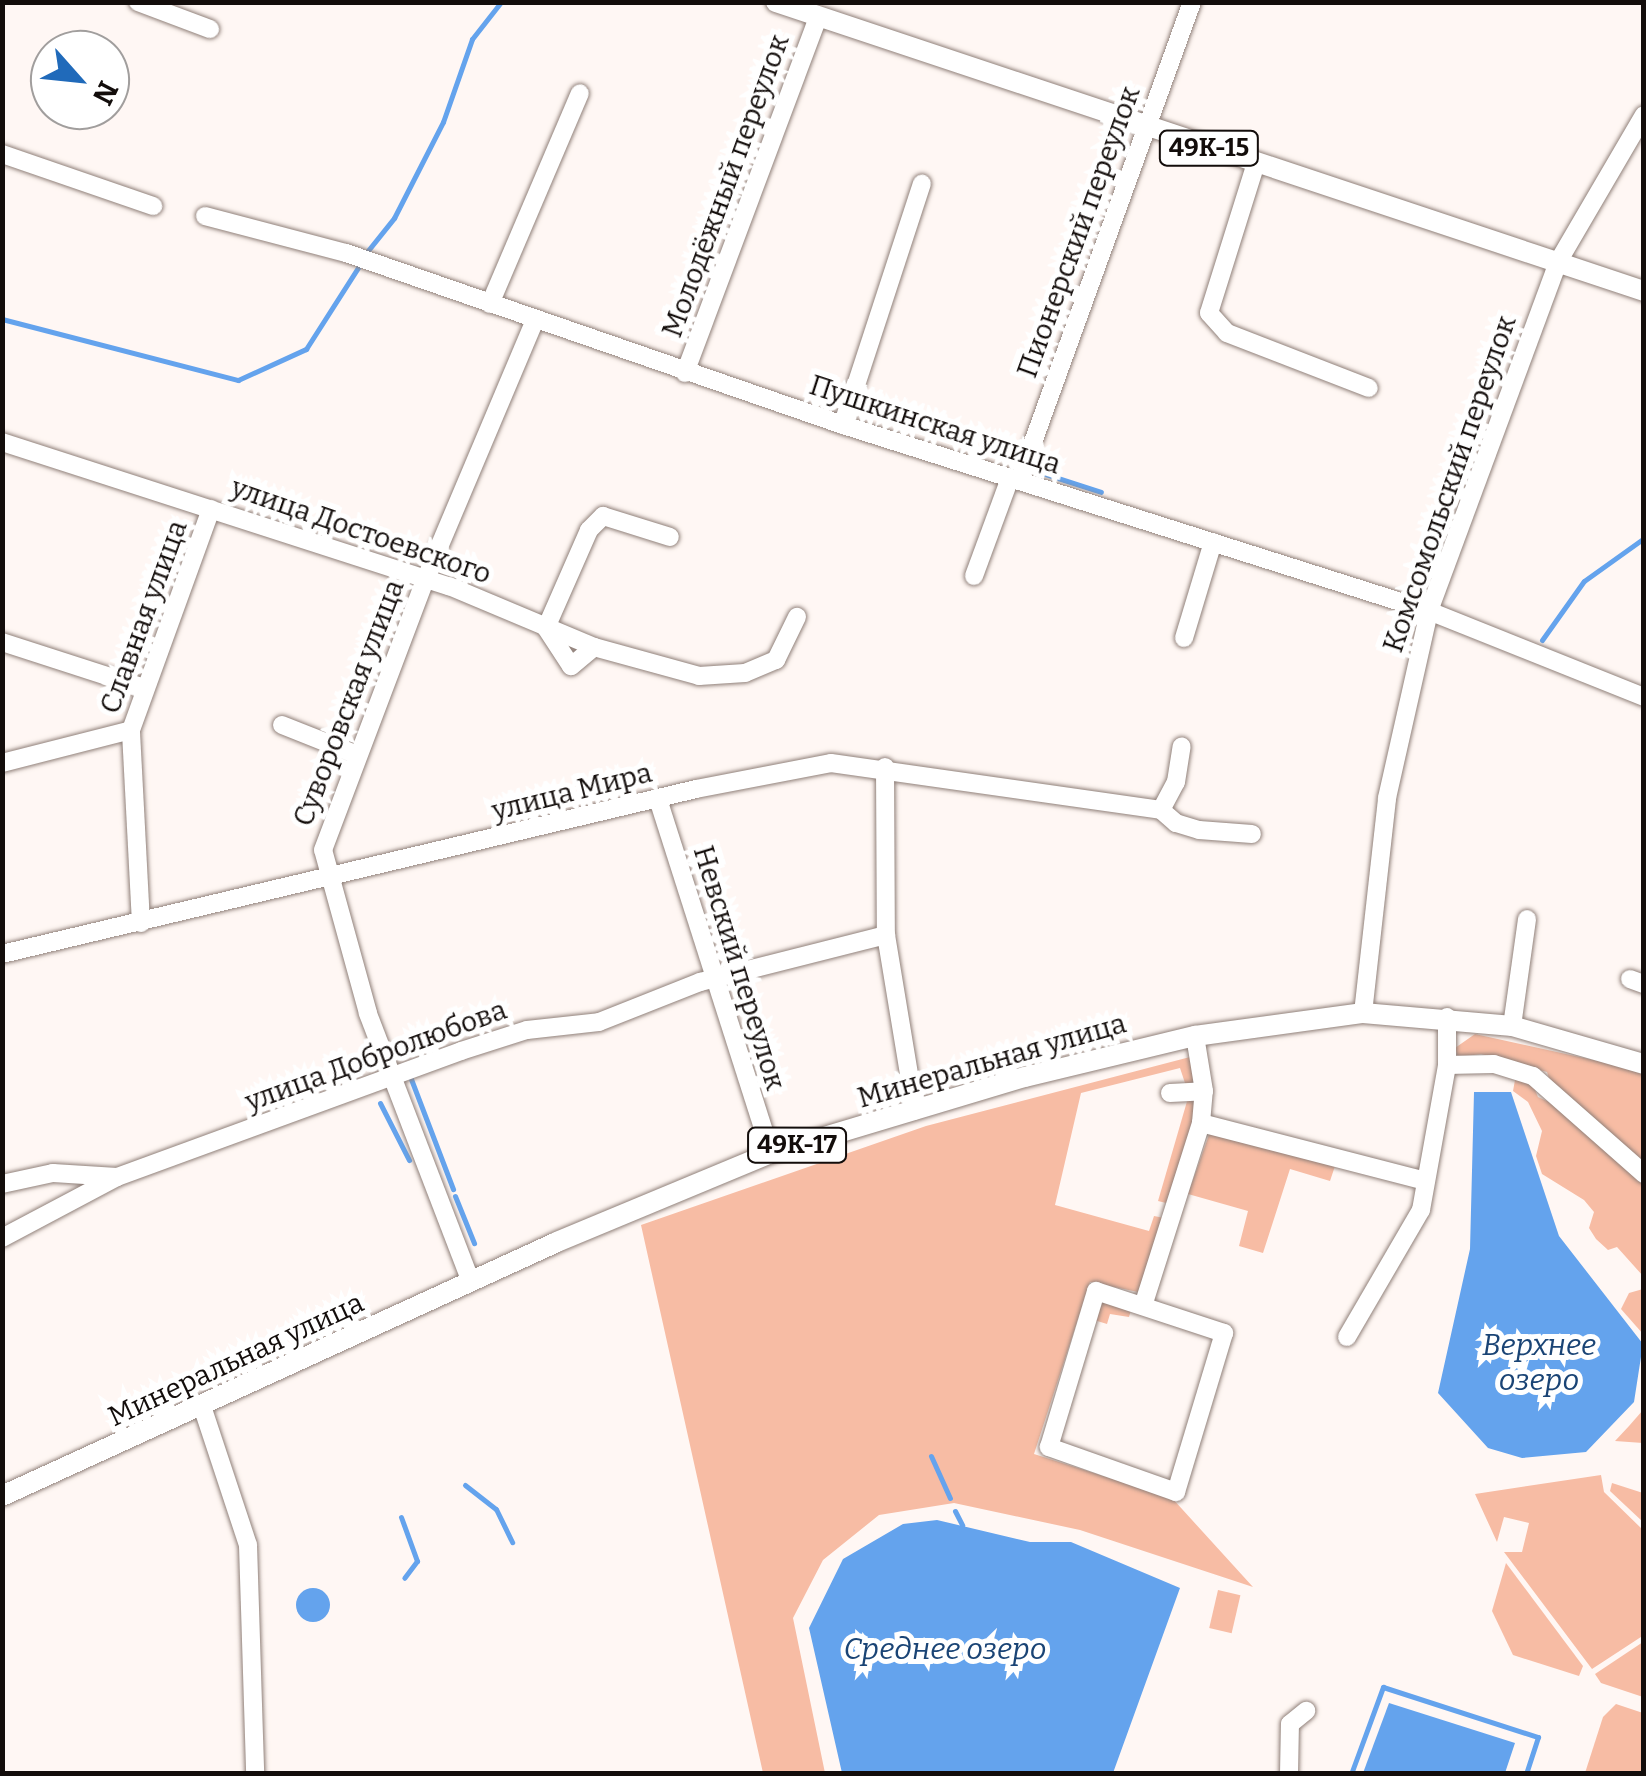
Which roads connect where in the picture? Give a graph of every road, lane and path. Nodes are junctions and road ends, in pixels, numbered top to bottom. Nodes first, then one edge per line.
1 (138, 2) edge
2 (1192, 2) edge
3 (785, 4) edge
4 (818, 18) junction
5 (210, 28) dead end
6 (580, 93) dead end
7 (1644, 115) edge
8 (1147, 128) junction
9 (2, 154) edge
10 (1256, 163) junction
11 (922, 184) dead end
12 (153, 206) dead end
13 (205, 216) dead end
14 (1558, 262) junction
15 (1644, 291) edge
16 (490, 304) junction
17 (535, 320) junction
18 (685, 373) junction
19 (1369, 388) dead end
20 (843, 425) junction
21 (2, 442) edge
22 (1014, 480) junction
23 (211, 509) junction
24 (670, 537) dead end
25 (1213, 542) junction
26 (974, 576) dead end
27 (426, 578) junction
28 (1429, 611) junction
29 (797, 617) dead end
30 (546, 628) junction
31 (1184, 638) dead end
32 (2, 642) edge
33 (144, 688) junction
34 (1644, 697) edge
35 (282, 725) dead end
36 (130, 730) junction
37 (1182, 746) dead end
38 (355, 754) junction
39 (2, 763) edge
40 (884, 767) junction
41 (658, 799) junction
42 (1161, 810) junction
43 (1252, 834) dead end
44 (327, 880) junction
45 (1527, 918) dead end
46 (141, 923) junction
47 (886, 935) junction
48 (2, 954) edge
49 (717, 979) junction
50 (1363, 1013) junction
51 (1447, 1017) junction
52 (1512, 1026) junction
53 (1194, 1036) junction
54 (1644, 1064) edge
55 (1447, 1065) junction
56 (390, 1076) junction
57 (1204, 1092) junction
58 (1170, 1093) dead end
59 (915, 1111) junction
60 (1202, 1124) junction
61 (771, 1153) junction
62 (1644, 1174) edge
63 (117, 1177) junction
64 (1425, 1181) junction
65 (2, 1184) edge
66 (2, 1238) edge
67 (472, 1282) junction
68 (1143, 1306) junction
69 (1347, 1337) dead end
70 (202, 1406) junction
71 (2, 1496) edge
72 (1306, 1711) dead end
73 (255, 1774) edge
74 (1289, 1774) edge

1 - 5 street
2 - 8 street, Пионерский переулок
3 - 4 main road, 49К-15
4 - 8 main road, 49К-15
4 - 18 street, Молодёжный переулок
6 - 16 street
7 - 14 street, Комсомольский переулок
8 - 10 main road, 49К-15
8 - 22 street, Пионерский переулок
9 - 12 street
10 - 14 main road, 49К-15
10 - 19 street
11 - 20 street
13 - 16 street, Пушкинская улица
14 - 15 main road, 49К-15
14 - 28 street, Комсомольский переулок
16 - 17 street, Пушкинская улица
17 - 18 street, Пушкинская улица
17 - 27 street, Суворовская улица
18 - 20 street, Пушкинская улица
20 - 22 street, Пушкинская улица
21 - 23 street, улица Достоевского
22 - 25 street, Пушкинская улица
22 - 26 street, Пионерский переулок
23 - 27 street, улица Достоевского
23 - 33 street, Славная улица
24 - 30 street
25 - 28 street, Пушкинская улица
25 - 31 street
27 - 30 street, улица Достоевского
27 - 38 street, Суворовская улица
28 - 34 street, Пушкинская улица
28 - 50 street, Комсомольский переулок
29 - 30 street, улица Достоевского
32 - 33 street
33 - 36 street, Славная улица
35 - 38 street
36 - 39 street
36 - 46 street, Славная улица
37 - 42 street
38 - 44 street, Суворовская улица
40 - 41 street, улица Мира
40 - 42 street, улица Мира
40 - 47 street
41 - 44 street, улица Мира
41 - 49 street, Невский переулок
42 - 43 street, улица Мира
44 - 46 street, улица Мира
44 - 56 street, Суворовская улица
45 - 52 street
46 - 48 street, улица Мира
47 - 49 street, улица Добролюбова
47 - 59 street
49 - 56 street, улица Добролюбова
49 - 61 street, Невский переулок
50 - 51 main road, Минеральная улица / 49К-17
50 - 53 main road, Минеральная улица / 49К-17
51 - 52 main road, Минеральная улица / 49К-17
51 - 55 street
52 - 54 main road, Минеральная улица / 49К-17
53 - 57 street
53 - 59 main road, Минеральная улица / 49К-17
55 - 62 street
55 - 64 street
56 - 63 street, улица Добролюбова
56 - 67 street, Суворовская улица
57 - 58 street
57 - 60 street
59 - 61 main road, Минеральная улица / 49К-17
60 - 64 street
60 - 68 street
61 - 67 main road, Минеральная улица / 49К-17
63 - 65 street, улица Добролюбова
63 - 66 street, улица Добролюбова
64 - 69 street
67 - 70 main road, Минеральная улица / 49К-17
68 - 68 street
70 - 71 main road, Минеральная улица / 49К-17
70 - 73 street
72 - 74 street

